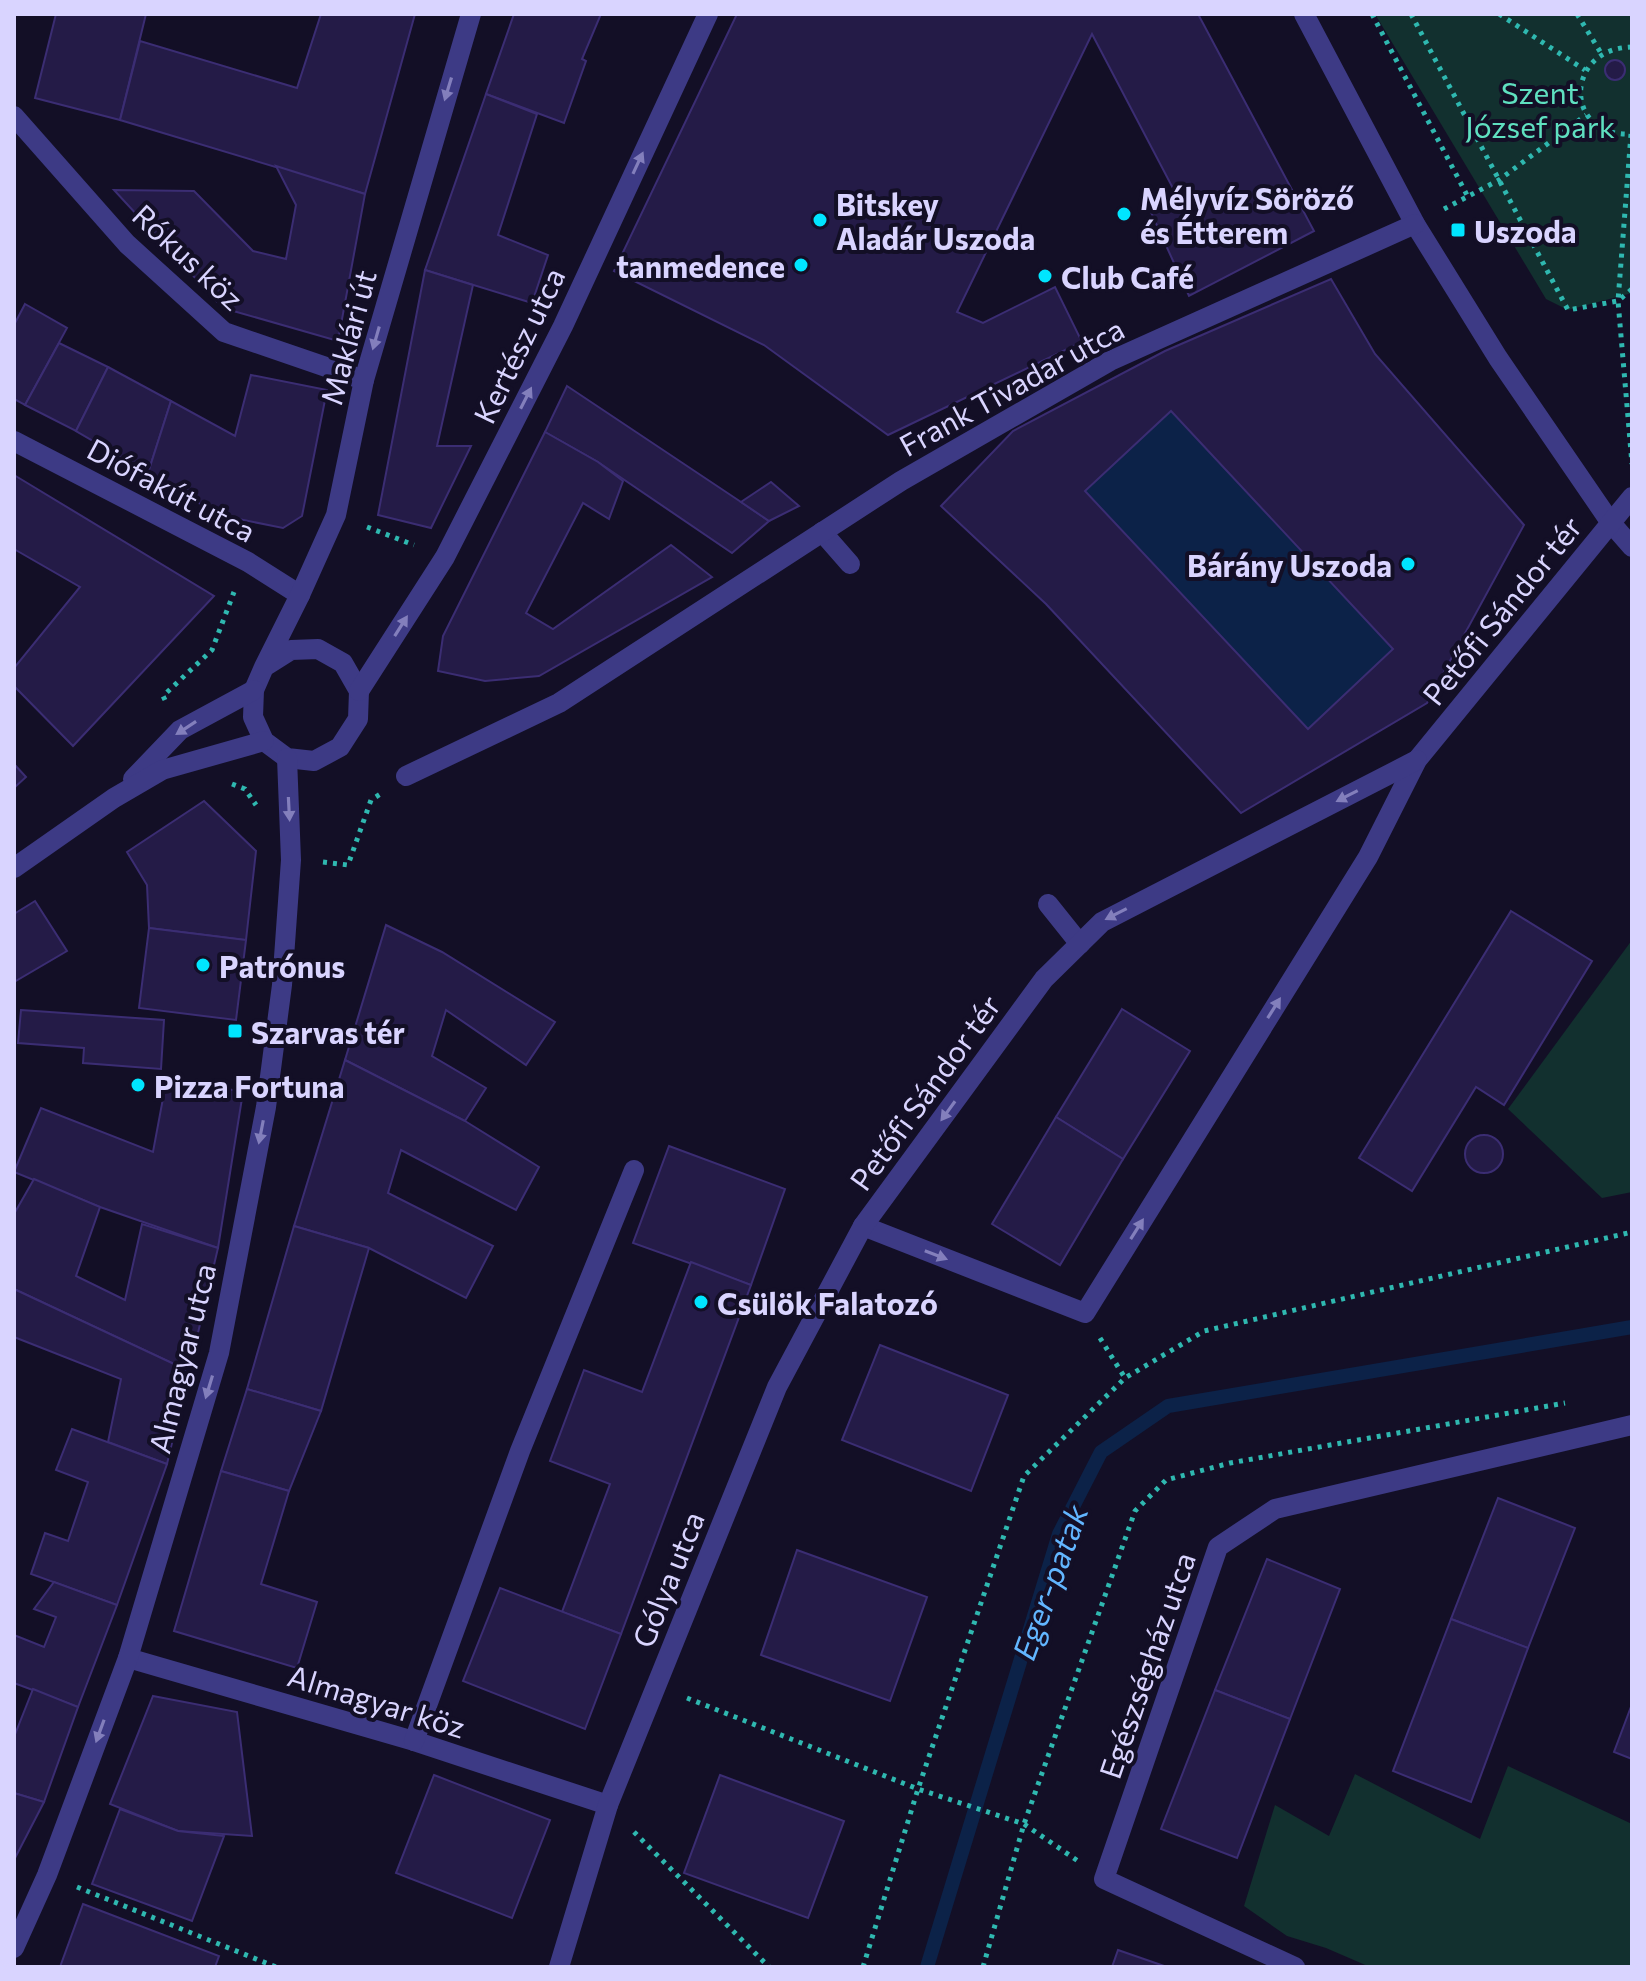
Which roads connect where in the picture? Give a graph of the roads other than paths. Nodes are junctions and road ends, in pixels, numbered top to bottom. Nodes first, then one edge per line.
1 (471, 14) edge
2 (708, 14) edge
3 (1304, 14) edge
4 (14, 116) edge
5 (1415, 224) junction
6 (364, 380) junction
7 (14, 441) edge
8 (1632, 497) edge
9 (1611, 523) junction
10 (822, 532) junction
11 (1632, 547) edge
12 (850, 564) dead end
13 (300, 595) junction
14 (264, 667) junction
15 (254, 690) junction
16 (359, 691) junction
17 (264, 741) junction
18 (287, 758) junction
19 (1417, 760) junction
20 (406, 776) road end
21 (114, 798) junction
22 (14, 868) edge
23 (1048, 904) dead end
24 (1080, 944) junction
25 (634, 1170) dead end
26 (863, 1226) junction
27 (1632, 1425) edge
28 (128, 1658) junction
29 (414, 1741) junction
30 (608, 1805) junction
31 (14, 1948) edge
32 (1287, 1966) edge
33 (559, 1967) edge

1 -> 6 street, Maklári út
16 -> 2 street, Kertész utca
3 - 5 street
4 - 6 street, Rókus köz
5 - 9 street
5 - 10 street, Frank Tivadar utca
6 - 13 street, Maklári út
7 - 13 street, Diófakút utca
8 - 9 street
9 - 11 street, Petőfi Sándor tér
9 - 19 street, Petőfi Sándor tér
10 - 12 street
10 - 20 street, Frank Tivadar utca
13 - 14 street, Maklári út
14 - 15 street
14 - 16 street
15 - 17 street
15 -> 21 street
16 - 18 street
17 - 18 street
17 - 21 street
18 -> 28 street, Almagyar utca
19 -> 24 street, Petőfi Sándor tér
26 -> 19 street, Petőfi Sándor tér
21 - 22 street
23 - 24 street
24 -> 26 street, Petőfi Sándor tér
25 - 29 street
26 - 30 street, Gólya utca
27 - 32 street, Egészségház utca
28 - 29 street, Almagyar köz
28 -> 31 street, Almagyar utca
29 - 30 street, Almagyar köz
30 - 33 street, Gólya utca

